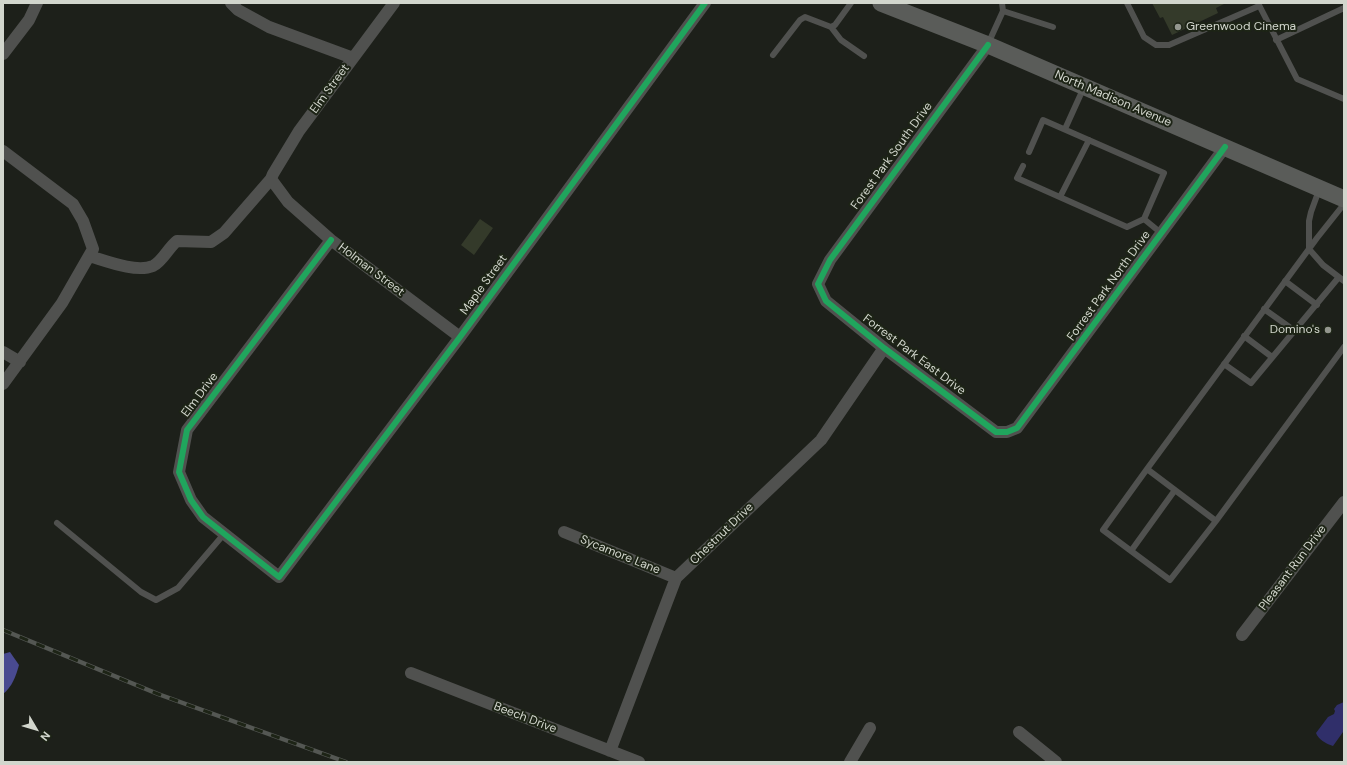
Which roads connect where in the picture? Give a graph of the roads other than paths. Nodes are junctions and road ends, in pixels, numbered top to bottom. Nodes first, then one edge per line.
1 (37, 3) edge
2 (231, 3) edge
3 (394, 3) edge
4 (705, 3) edge
5 (851, 3) edge
6 (881, 3) edge
7 (1127, 3) edge
8 (1259, 4) edge
9 (1001, 5) edge
10 (1344, 8) edge
11 (831, 27) junction
12 (1053, 27) dead end
13 (1276, 40) junction
14 (988, 45) junction
15 (3, 54) edge
16 (773, 55) dead end
17 (864, 56) dead end
18 (353, 58) junction
19 (1084, 86) junction
20 (1344, 99) edge
21 (1065, 129) junction
22 (1089, 140) junction
23 (1225, 147) junction
24 (3, 152) edge
25 (1029, 152) dead end
26 (1023, 166) dead end
27 (272, 179) junction
28 (1320, 188) junction
29 (1060, 198) junction
30 (1344, 198) edge
31 (1344, 204) edge
32 (1144, 219) junction
33 (1162, 233) junction
34 (331, 240) junction
35 (1309, 249) junction
36 (91, 253) junction
37 (1342, 279) edge
38 (1285, 281) junction
39 (818, 284) joint
40 (1317, 305) junction
41 (1264, 309) junction
42 (1295, 331) junction
43 (1244, 336) junction
44 (460, 337) junction
45 (1344, 347) edge
46 (884, 348) junction
47 (3, 352) edge
48 (1272, 358) junction
49 (20, 362) junction
50 (1224, 364) junction
51 (3, 384) edge
52 (1007, 432) joint
53 (1146, 469) junction
54 (1175, 490) junction
55 (1344, 502) edge
56 (1216, 521) junction
57 (57, 523) dead end
58 (564, 532) dead end
59 (224, 534) junction
60 (1131, 551) junction
61 (279, 577) joint
62 (676, 578) junction
63 (1242, 635) dead end
64 (412, 673) dead end
65 (870, 728) dead end
66 (1019, 732) dead end
67 (610, 751) junction
68 (639, 762) edge
69 (850, 762) edge
70 (1056, 762) edge

1 - 15 street
2 - 18 street
3 - 18 street, Elm Street
4 - 44 street, Maple Street
5 - 11 lane
6 - 14 main road, North Madison Avenue
7 - 8 lane
8 - 13 lane
9 - 12 lane
9 - 14 lane
10 - 13 lane
11 - 16 lane
11 - 17 lane
13 - 20 lane
14 - 19 main road, North Madison Avenue
14 - 39 street, Forest Park South Drive
18 - 27 street, Elm Street
19 - 21 lane
19 - 23 main road, North Madison Avenue
21 - 22 lane
21 - 25 lane
22 - 29 lane
22 - 32 lane
23 - 28 main road, North Madison Avenue
23 - 33 street, Forrest Park North Drive
24 - 36 street
26 - 29 lane
27 - 34 street, Holman Street
27 - 36 street, Elm Street
28 - 30 main road, North Madison Avenue
28 - 35 lane
29 - 32 lane
31 - 35 lane
32 - 33 lane
33 - 52 street, Forrest Park North Drive
34 - 44 street, Holman Street
34 - 59 street, Elm Drive
35 - 37 lane
35 - 38 lane
36 - 49 street
37 - 40 lane
38 - 40 lane
38 - 41 lane
39 - 46 street, Forrest Park East Drive
40 - 42 lane
41 - 42 lane
41 - 43 lane
42 - 48 lane
43 - 48 lane
43 - 50 lane
44 - 61 street, Maple Street
45 - 56 lane
46 - 52 street, Forrest Park East Drive
46 - 62 street, Chestnut Drive
47 - 49 street
48 - 50 lane
49 - 51 street
50 - 53 lane
53 - 54 lane
53 - 60 lane
54 - 56 lane
54 - 60 lane
55 - 63 street, Pleasant Run Drive
56 - 60 lane
57 - 59 lane
58 - 62 street, Sycamore Lane
59 - 61 street, Elm Drive
62 - 67 street, Chestnut Drive
64 - 67 street, Beech Drive
65 - 69 street
66 - 70 street
67 - 68 street, Beech Drive

